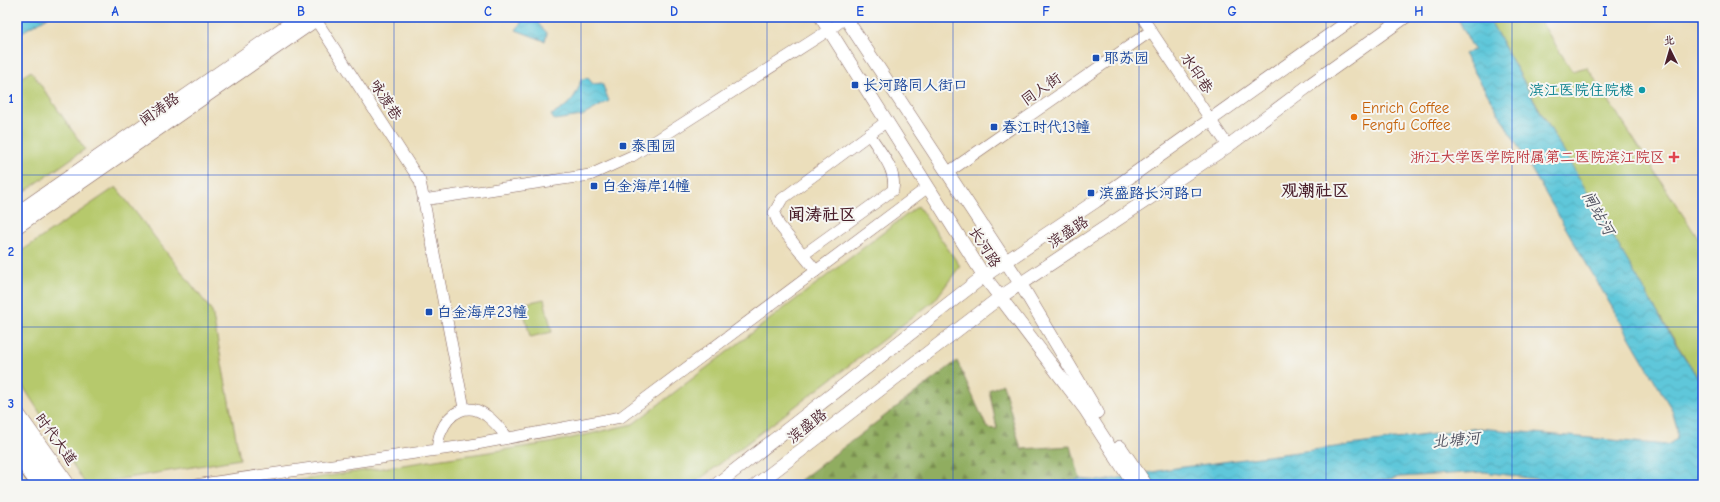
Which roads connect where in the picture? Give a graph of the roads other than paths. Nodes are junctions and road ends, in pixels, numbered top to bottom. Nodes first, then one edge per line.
1 (299, 17) edge
2 (821, 17) edge
3 (845, 17) edge
4 (1142, 17) edge
5 (1355, 17) edge
6 (1405, 17) edge
7 (318, 18) edge
8 (829, 30) junction
9 (1151, 31) junction
10 (1210, 119) junction
11 (886, 121) junction
12 (869, 134) junction
13 (1228, 146) junction
14 (948, 173) junction
15 (928, 187) junction
16 (423, 200) junction
17 (17, 213) edge
18 (17, 227) edge
19 (804, 255) junction
20 (1006, 261) junction
21 (816, 271) junction
22 (984, 276) junction
23 (1020, 283) junction
24 (999, 298) junction
25 (464, 408) junction
26 (1089, 408) junction
27 (17, 412) edge
28 (17, 428) edge
29 (508, 438) junction
30 (437, 450) junction
31 (17, 453) edge
32 (17, 457) edge
33 (36, 485) edge
34 (40, 485) edge
35 (56, 485) edge
36 (59, 485) edge
37 (69, 485) edge
38 (195, 485) edge
39 (716, 485) edge
40 (756, 485) edge
41 (1134, 485) edge
42 (1146, 485) edge

1 - 17 main road, 闻涛路
2 - 8 main road, 长河路
3 - 8 street
3 - 14 main road, 长河路
4 - 9 street, 水印巷
5 - 10 main road, 滨盛路
6 - 13 main road, 滨盛路
7 - 16 street, 咏渡巷
7 - 18 main road, 闻涛路
8 - 11 main road, 长河路
8 - 16 street
9 - 10 street, 水印巷
9 - 14 street, 同人街
10 - 13 street, 水印巷
10 - 20 main road, 滨盛路
11 - 12 street
11 - 15 main road, 长河路
12 - 19 street
12 - 19 street
13 - 23 main road, 滨盛路
14 - 20 main road, 长河路
15 - 21 street
15 - 22 main road, 长河路
16 - 25 street, 咏渡巷
19 - 21 street
20 - 22 main road, 滨盛路
20 - 23 main road, 长河路
21 - 29 street
22 - 24 main road, 长河路
22 - 39 main road, 滨盛路
23 - 24 main road, 滨盛路
23 - 26 main road, 长河路
24 - 26 main road, 长河路
24 - 40 main road, 滨盛路
25 - 29 street
25 - 30 street
26 - 41 main road, 长河路
26 - 42 main road, 长河路
27 - 37 main road, 时代大道
28 - 35 main road
28 - 36 highway
29 - 30 street
30 - 38 street
31 - 34 highway
32 - 33 main road

